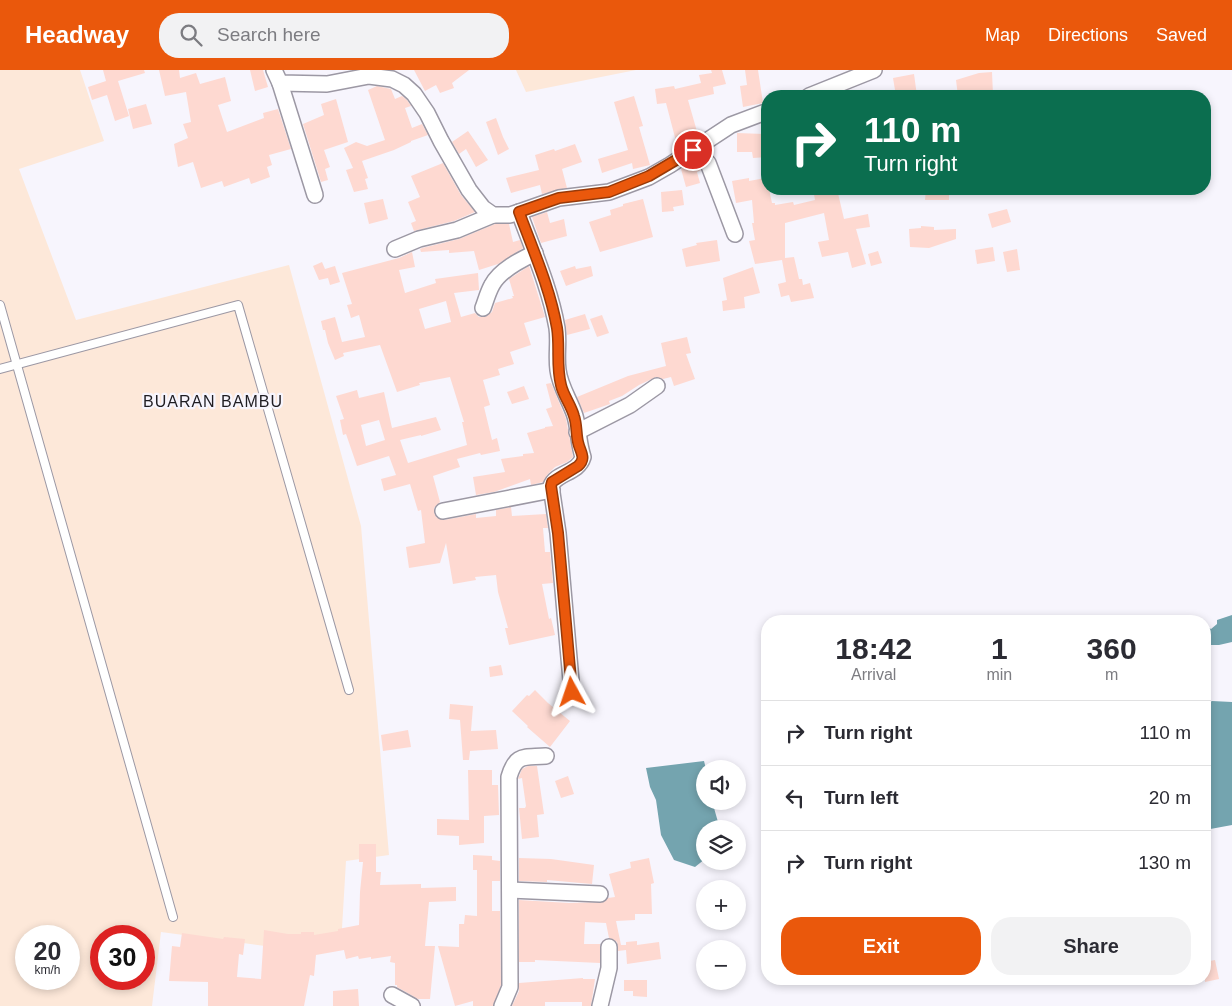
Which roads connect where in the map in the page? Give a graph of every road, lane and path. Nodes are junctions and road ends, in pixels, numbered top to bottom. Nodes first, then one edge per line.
1 (874, 70) edge
2 (277, 76) edge
3 (824, 90) edge
4 (761, 114) edge
5 (693, 150) junction
6 (315, 195) dead end
7 (519, 212) junction
8 (493, 215) junction
9 (735, 234) dead end
10 (395, 249) dead end
11 (535, 253) junction
12 (0, 306) edge
13 (483, 308) dead end
14 (17, 364) junction
15 (0, 369) edge
16 (657, 386) dead end
17 (577, 432) junction
18 (552, 490) junction
19 (443, 511) dead end
20 (348, 690) dead end
21 (572, 692) dead end
22 (546, 756) dead end
23 (510, 890) junction
24 (600, 894) dead end
25 (173, 917) dead end
26 (609, 947) dead end
27 (392, 995) dead end
28 (412, 1006) edge
29 (502, 1006) edge
30 (600, 1006) edge

1 - 3 street
2 - 6 street
2 - 8 street
4 - 5 street
5 - 7 street
5 - 9 street
7 - 8 street
7 - 11 street
8 - 10 street
11 - 13 street
11 - 17 street
12 - 14 lane
14 - 15 lane
14 - 20 lane
14 - 25 lane
16 - 17 street
17 - 18 street
18 - 19 street
18 - 21 street
22 - 23 street
23 - 24 street
23 - 29 street
26 - 30 street
27 - 28 street

